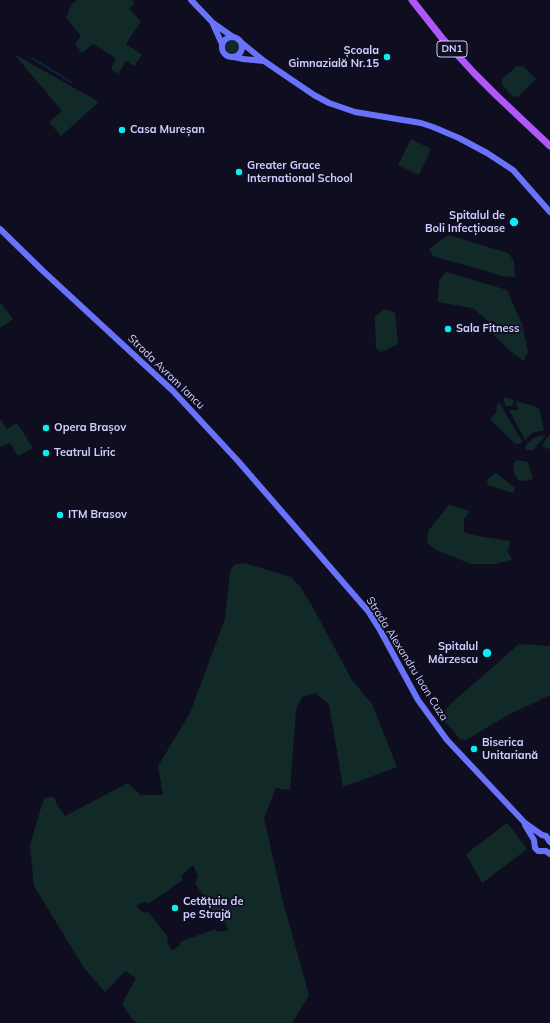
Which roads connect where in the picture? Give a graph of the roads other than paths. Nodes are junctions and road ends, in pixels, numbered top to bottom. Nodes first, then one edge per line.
1 (191, 0) edge
2 (412, 0) edge
3 (213, 23) junction
4 (233, 37) junction
5 (242, 43) junction
6 (222, 47) junction
7 (234, 57) junction
8 (264, 61) junction
9 (550, 146) edge
10 (550, 212) edge
11 (0, 229) edge
12 (307, 540) joint
13 (525, 823) junction
14 (542, 835) junction
15 (534, 840) junction
16 (550, 842) edge
17 (550, 846) edge
18 (548, 852) edge

1 - 3 street
2 - 9 main road, DN1
3 - 4 street
3 - 6 street
4 - 5 street
4 - 6 street
5 - 7 street
5 - 8 street
6 - 7 street
7 - 8 street
8 - 10 street
11 - 12 street, Strada Avram Iancu
12 - 13 street, Strada Alexandru Ioan Cuza
13 - 14 street, Strada Alexandru Ioan Cuza
13 - 15 street, Strada Alexandru Ioan Cuza
14 - 15 street
14 - 16 street, Strada Alexandru Ioan Cuza
15 - 18 street, Strada Alexandru Ioan Cuza
17 - 18 street, Strada Alexandru Ioan Cuza

